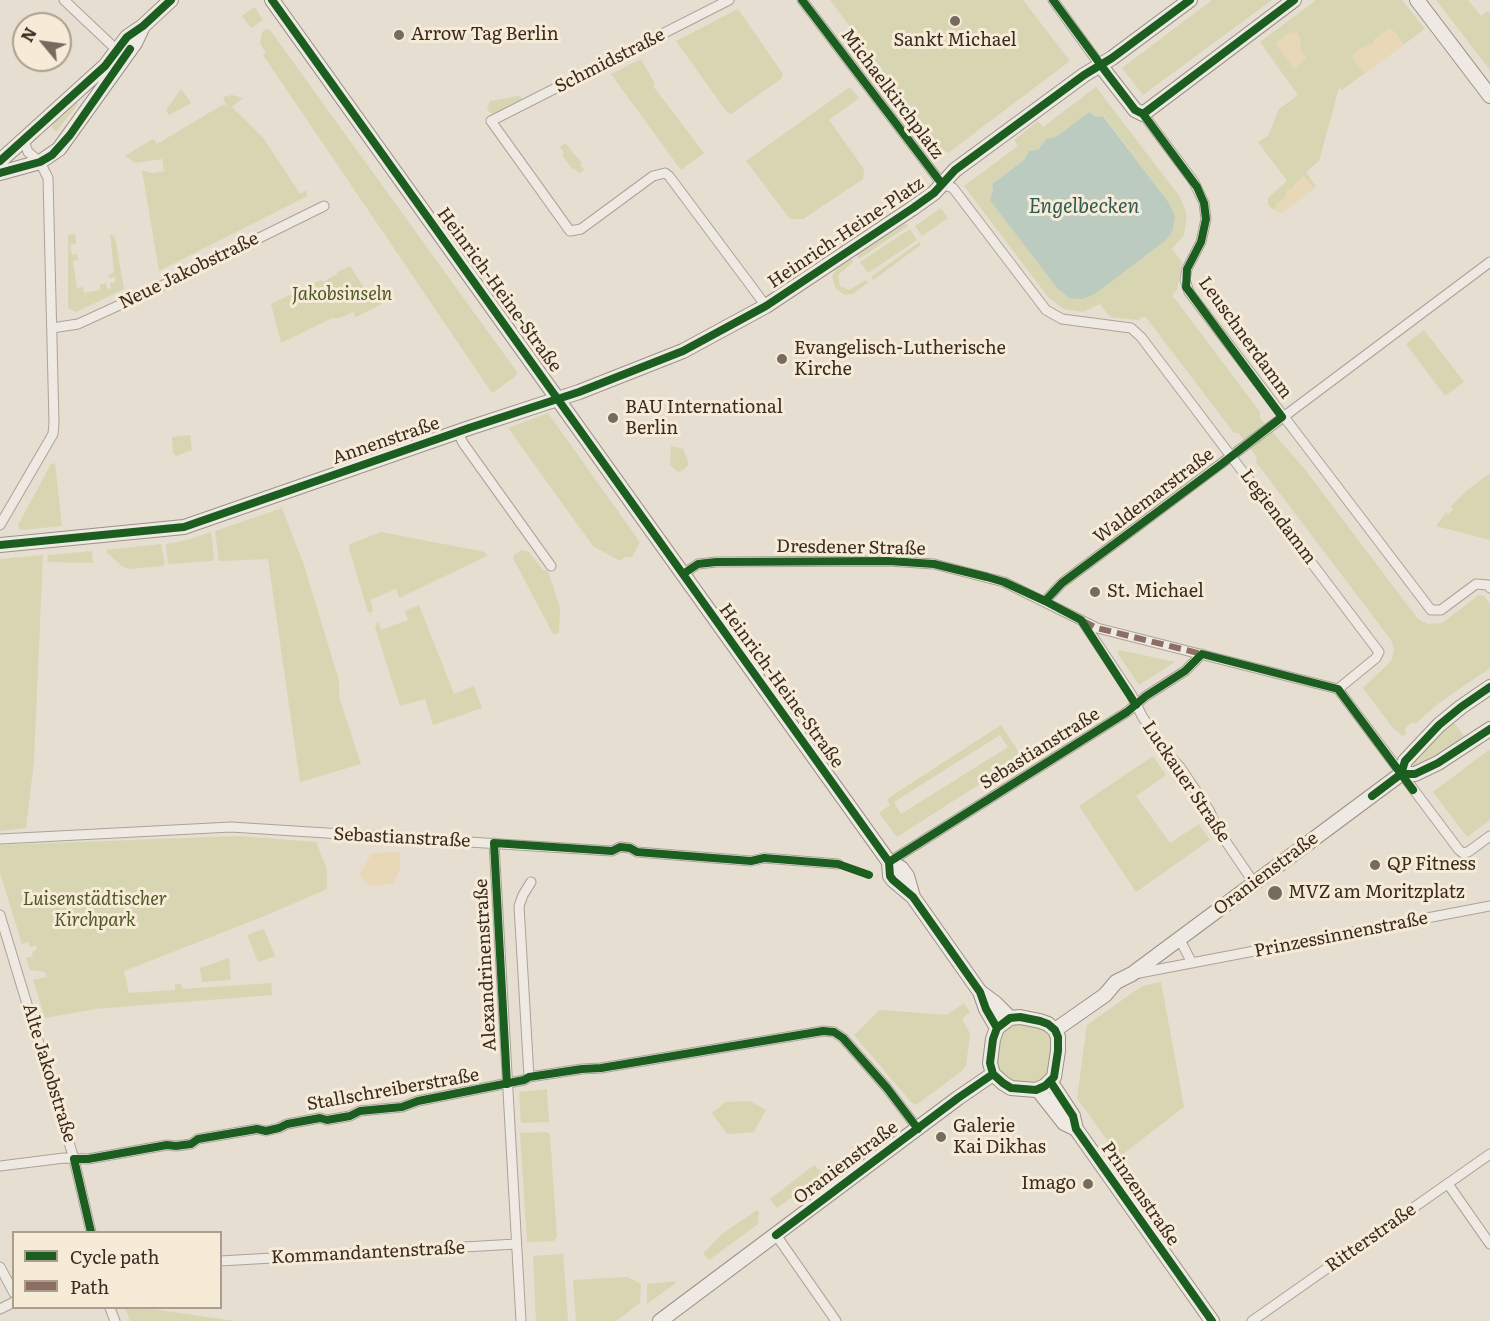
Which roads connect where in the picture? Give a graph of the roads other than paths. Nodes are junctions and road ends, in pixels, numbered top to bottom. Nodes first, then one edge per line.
1 (64, 0) edge
2 (171, 0) edge
3 (272, 0) edge
4 (729, 0) edge
5 (802, 0) edge
6 (1053, 0) edge
7 (1190, 0) edge
8 (1294, 0) edge
9 (1417, 0) edge
10 (121, 54) junction
11 (1100, 65) junction
12 (1490, 96) edge
13 (1143, 114) junction
14 (24, 141) junction
15 (0, 161) edge
16 (40, 162) junction
17 (0, 173) edge
18 (942, 184) junction
19 (324, 206) dead end
20 (1490, 262) edge
21 (766, 306) junction
22 (52, 328) junction
23 (558, 399) junction
24 (1282, 417) junction
25 (458, 432) junction
26 (1232, 457) junction
27 (0, 525) edge
28 (0, 546) edge
29 (551, 566) dead end
30 (683, 574) junction
31 (1489, 585) edge
32 (1045, 601) junction
33 (1081, 620) junction
34 (1202, 654) junction
35 (1490, 687) edge
36 (1338, 689) junction
37 (1136, 705) junction
38 (1490, 729) edge
39 (1401, 774) junction
40 (1490, 836) edge
41 (0, 839) edge
42 (494, 843) junction
43 (888, 862) junction
44 (837, 864) dead end
45 (531, 882) dead end
46 (1254, 883) junction
47 (1490, 906) edge
48 (0, 915) edge
49 (1179, 938) junction
50 (1192, 963) junction
51 (1132, 974) junction
52 (980, 992) junction
53 (1010, 1018) junction
54 (997, 1028) junction
55 (1055, 1030) junction
56 (993, 1074) junction
57 (529, 1077) junction
58 (1050, 1081) junction
59 (507, 1084) junction
60 (1038, 1090) junction
61 (918, 1129) junction
62 (1076, 1130) junction
63 (1490, 1154) edge
64 (74, 1159) junction
65 (0, 1166) edge
66 (1448, 1184) junction
67 (91, 1231) edge
68 (776, 1235) junction
69 (516, 1244) junction
70 (1490, 1244) edge
71 (222, 1262) edge
72 (0, 1267) edge
73 (12, 1289) edge
74 (521, 1321) edge
75 (660, 1321) edge
76 (836, 1321) edge
77 (1212, 1321) edge
78 (1252, 1321) edge

1 - 10 street
2 - 10 street
3 - 23 street, Heinrich-Heine-Straße
4 - 21 street, Schmidstraße
5 - 18 street, Michaelkirchplatz
6 - 11 street
7 - 11 street, Michaelkirchplatz
8 - 13 street
9 - 12 street
10 - 14 street
10 - 16 street
11 - 13 street, Leuschnerdamm
11 - 18 street, Michaelkirchplatz
13 - 24 street, Leuschnerdamm
14 - 15 street
14 - 16 street
16 - 17 street
16 - 22 street
18 - 21 street, Heinrich-Heine-Platz
18 - 26 street, Legiendamm
19 - 22 street, Neue Jakobstraße
20 - 24 street, Waldemarstraße
21 - 23 street, Annenstraße
22 - 27 street
23 - 25 street, Annenstraße
23 - 30 street, Heinrich-Heine-Straße
24 - 26 street, Waldemarstraße
24 - 31 street, Leuschnerdamm
25 - 28 street, Annenstraße
25 - 29 street
26 - 32 street, Waldemarstraße
26 - 36 street, Legiendamm
30 - 32 street, Dresdener Straße
30 - 43 street, Heinrich-Heine-Straße
32 - 33 street, Dresdener Straße
33 - 34 street, Dresdener Straße
33 - 37 street, Luckauer Straße
34 - 36 street, Dresdener Straße
34 - 37 street, Sebastianstraße
35 - 39 street, Oranienstraße
36 - 39 street
37 - 43 street, Sebastianstraße
37 - 46 street, Luckauer Straße
38 - 39 street, Oranienstraße
39 - 40 street
39 - 46 street, Oranienstraße
41 - 42 street, Sebastianstraße
42 - 44 street, Sebastianstraße
42 - 59 street, Alexandrinenstraße
43 - 52 street
45 - 57 street, Alexandrinenstraße
46 - 49 street, Oranienstraße
47 - 50 street, Prinzessinnenstraße
48 - 64 street, Alte Jakobstraße
49 - 50 street
49 - 51 street, Oranienstraße
50 - 51 street, Prinzessinnenstraße
51 - 55 street, Oranienstraße
52 - 53 street
52 - 54 street
53 - 54 street
53 - 55 street
54 - 56 street
55 - 58 street
56 - 60 street
56 - 61 street, Oranienstraße
57 - 59 street, Stallschreiberstraße
57 - 61 street, Stallschreiberstraße
58 - 60 street
58 - 62 street, Prinzenstraße
59 - 64 street, Stallschreiberstraße
59 - 69 street, Alexandrinenstraße
60 - 62 street, Prinzenstraße
61 - 68 street, Oranienstraße
62 - 77 street, Prinzenstraße
63 - 66 street, Ritterstraße
64 - 65 street, Stallschreiberstraße
64 - 67 street, Alte Jakobstraße
66 - 70 street
66 - 78 street, Ritterstraße
68 - 75 street, Oranienstraße
68 - 76 street
69 - 71 street, Kommandantenstraße
69 - 74 street, Alexandrinenstraße
72 - 73 street

